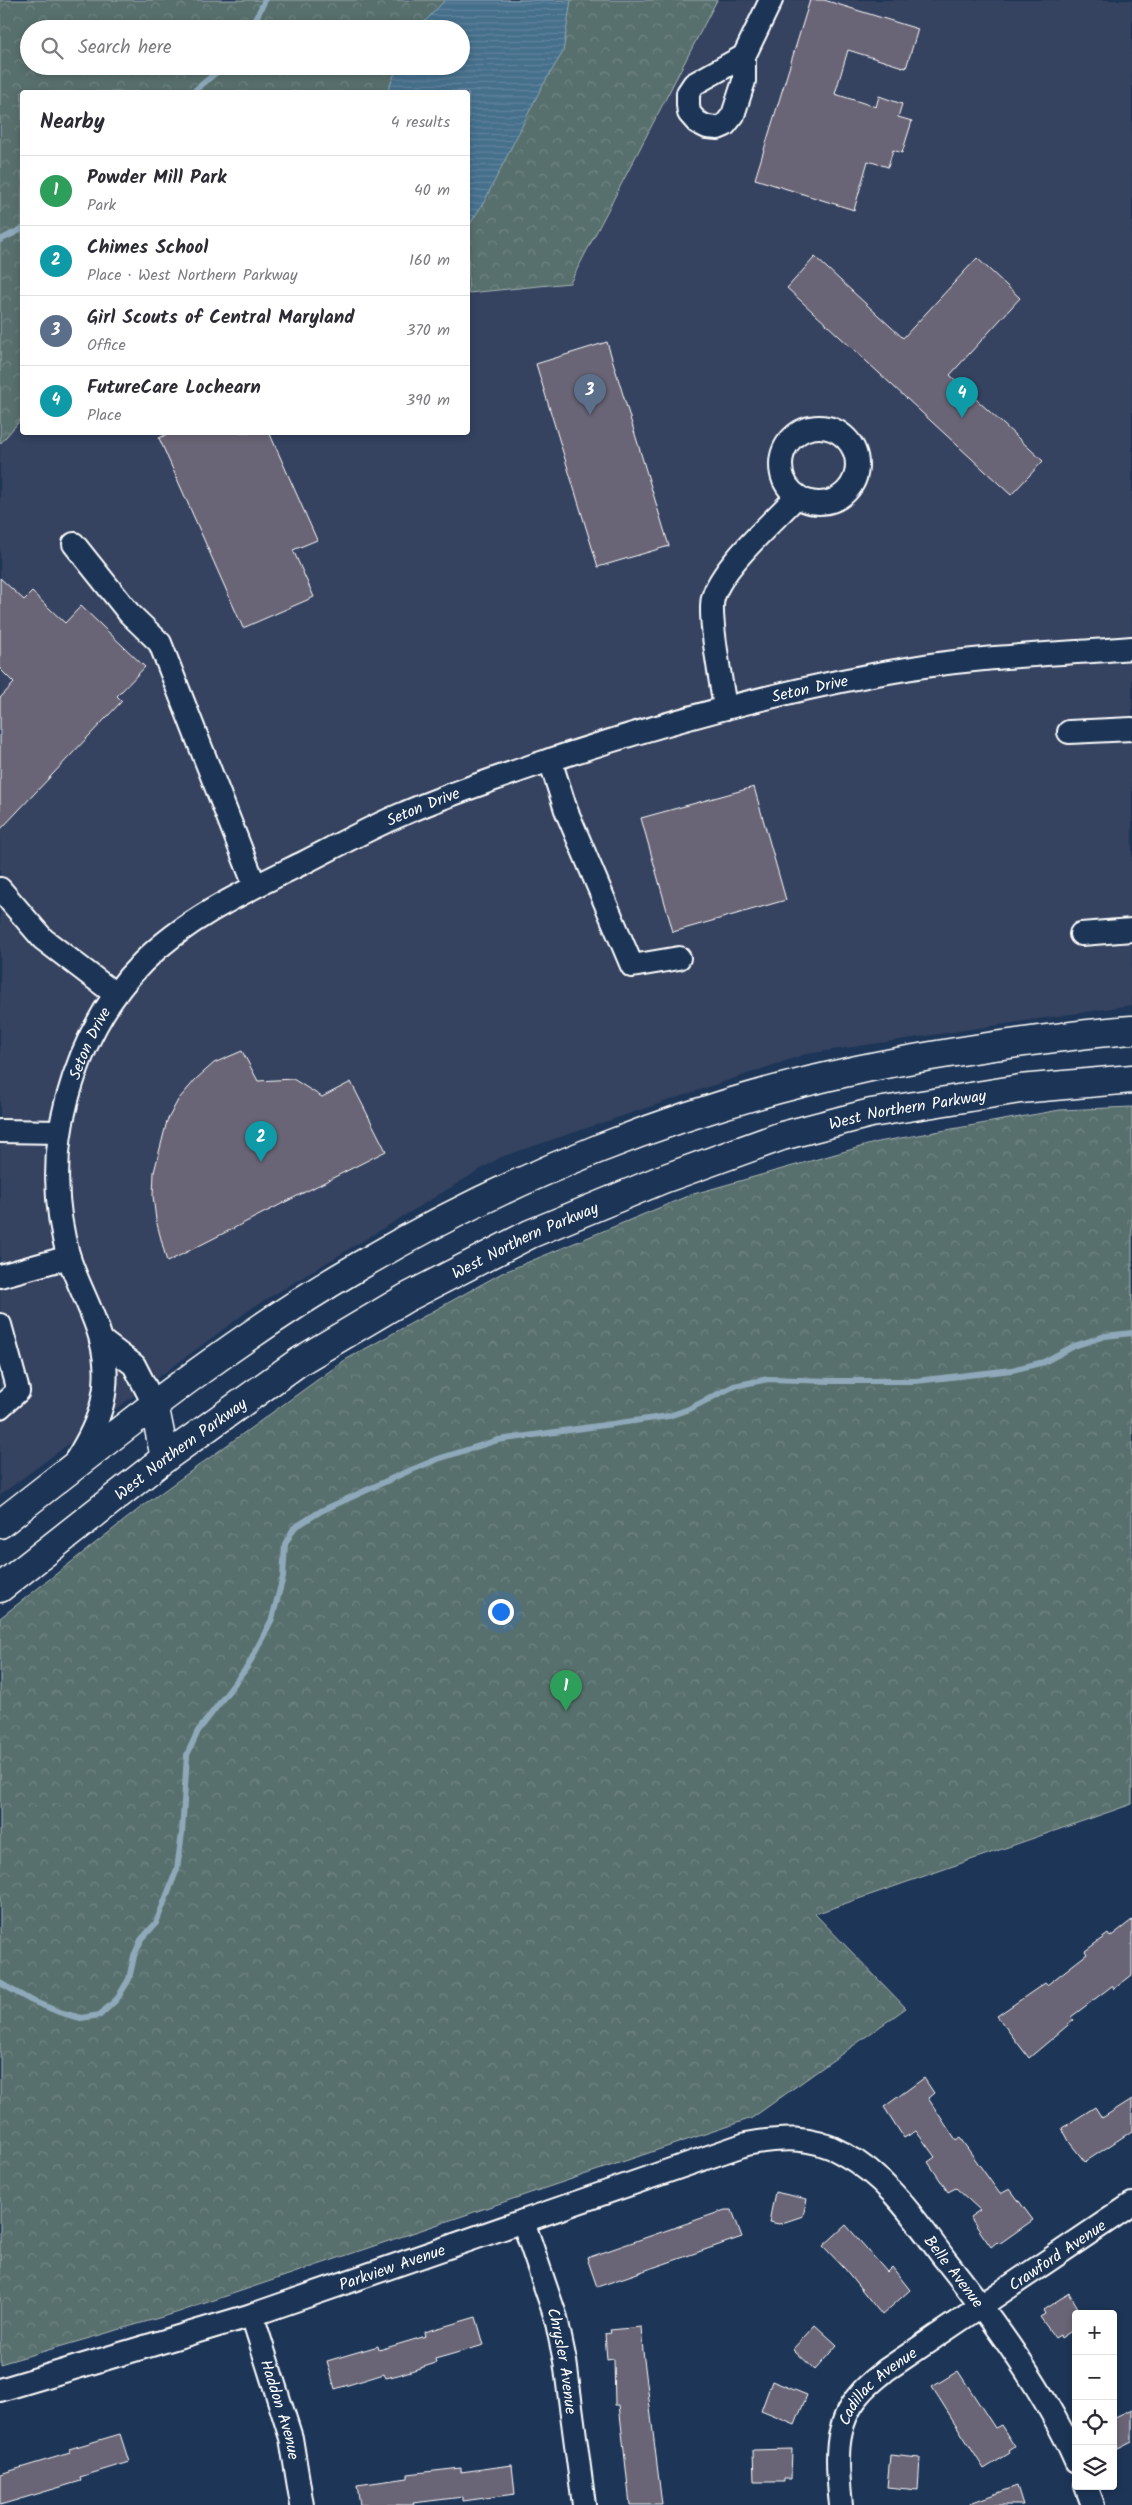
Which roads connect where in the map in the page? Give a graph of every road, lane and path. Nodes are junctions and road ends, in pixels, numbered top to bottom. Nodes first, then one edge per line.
1 (771, 0) edge
2 (744, 56) dead end
3 (797, 496) dead end
4 (74, 544) dead end
5 (1132, 648) edge
6 (725, 708) junction
7 (1132, 728) edge
8 (1069, 732) dead end
9 (550, 760) junction
10 (255, 886) junction
11 (0, 889) edge
12 (1132, 930) edge
13 (1081, 934) dead end
14 (679, 958) dead end
15 (114, 994) junction
16 (1132, 1030) edge
17 (1132, 1079) edge
18 (0, 1131) edge
19 (60, 1132) junction
20 (69, 1257) junction
21 (0, 1276) edge
22 (0, 1325) edge
23 (101, 1340) junction
24 (154, 1404) junction
25 (0, 1407) edge
26 (166, 1458) junction
27 (70, 1469) junction
28 (0, 1524) edge
29 (0, 1588) edge
30 (783, 2138) joint
31 (1132, 2204) edge
32 (523, 2221) junction
33 (981, 2304) junction
34 (252, 2315) junction
35 (0, 2390) edge
36 (1072, 2452) edge
37 (1087, 2490) edge
38 (302, 2505) edge
39 (584, 2505) edge
40 (841, 2505) edge
41 (1093, 2505) edge

1 - 2 street
3 - 6 street
4 - 10 street
5 - 6 street, Seton Drive
6 - 9 street, Seton Drive
7 - 8 street
9 - 10 street, Seton Drive
9 - 14 street
10 - 15 street, Seton Drive
11 - 15 street
12 - 13 street
15 - 19 street, Seton Drive
16 - 24 main road
17 - 26 main road, West Northern Parkway
18 - 19 street
19 - 20 street, Seton Drive
20 - 21 street
20 - 23 street, Seton Drive
22 - 25 street
23 - 24 street
23 - 27 street, Seton Drive
24 - 26 main road
24 - 27 main road
26 - 29 main road, West Northern Parkway
27 - 28 main road
30 - 32 street, Parkview Avenue
30 - 33 street, Belle Avenue
31 - 33 street, Crawford Avenue
32 - 34 street, Parkview Avenue
32 - 39 street, Chrysler Avenue
33 - 36 street, Belle Avenue
33 - 40 street, Cadillac Avenue
34 - 35 street, Parkview Avenue
34 - 38 street, Haddon Avenue
37 - 41 street

